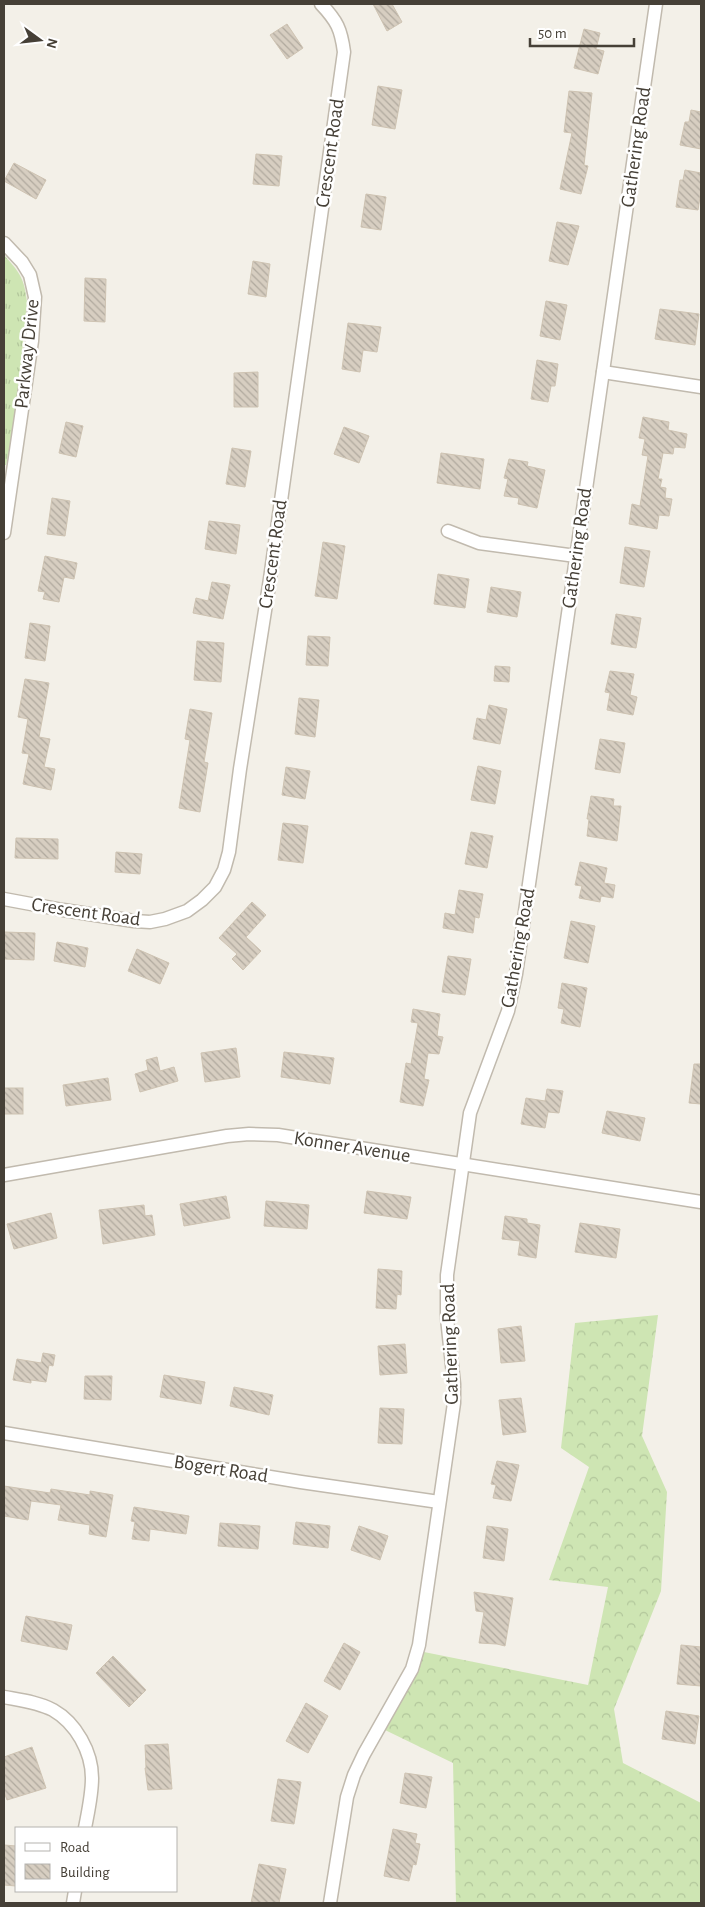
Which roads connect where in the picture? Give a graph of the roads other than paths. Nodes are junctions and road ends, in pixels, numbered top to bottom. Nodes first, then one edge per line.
1 (320, 4) edge
2 (656, 4) edge
3 (4, 243) edge
4 (603, 372) junction
5 (701, 387) edge
6 (448, 531) dead end
7 (4, 534) edge
8 (576, 556) junction
9 (4, 900) edge
10 (464, 1164) junction
11 (4, 1175) edge
12 (701, 1202) edge
13 (4, 1434) edge
14 (439, 1502) junction
15 (4, 1697) edge
16 (85, 1827) edge
17 (330, 1903) edge

1 - 9 street, Crescent Road
2 - 4 street, Gathering Road
3 - 7 street, Parkway Drive
4 - 5 street
4 - 8 street, Gathering Road
6 - 8 street
8 - 10 street, Gathering Road
10 - 11 street, Konner Avenue
10 - 12 street, Konner Avenue
10 - 14 street, Gathering Road
13 - 14 street, Bogert Road
14 - 17 street, Gathering Road
15 - 16 street

